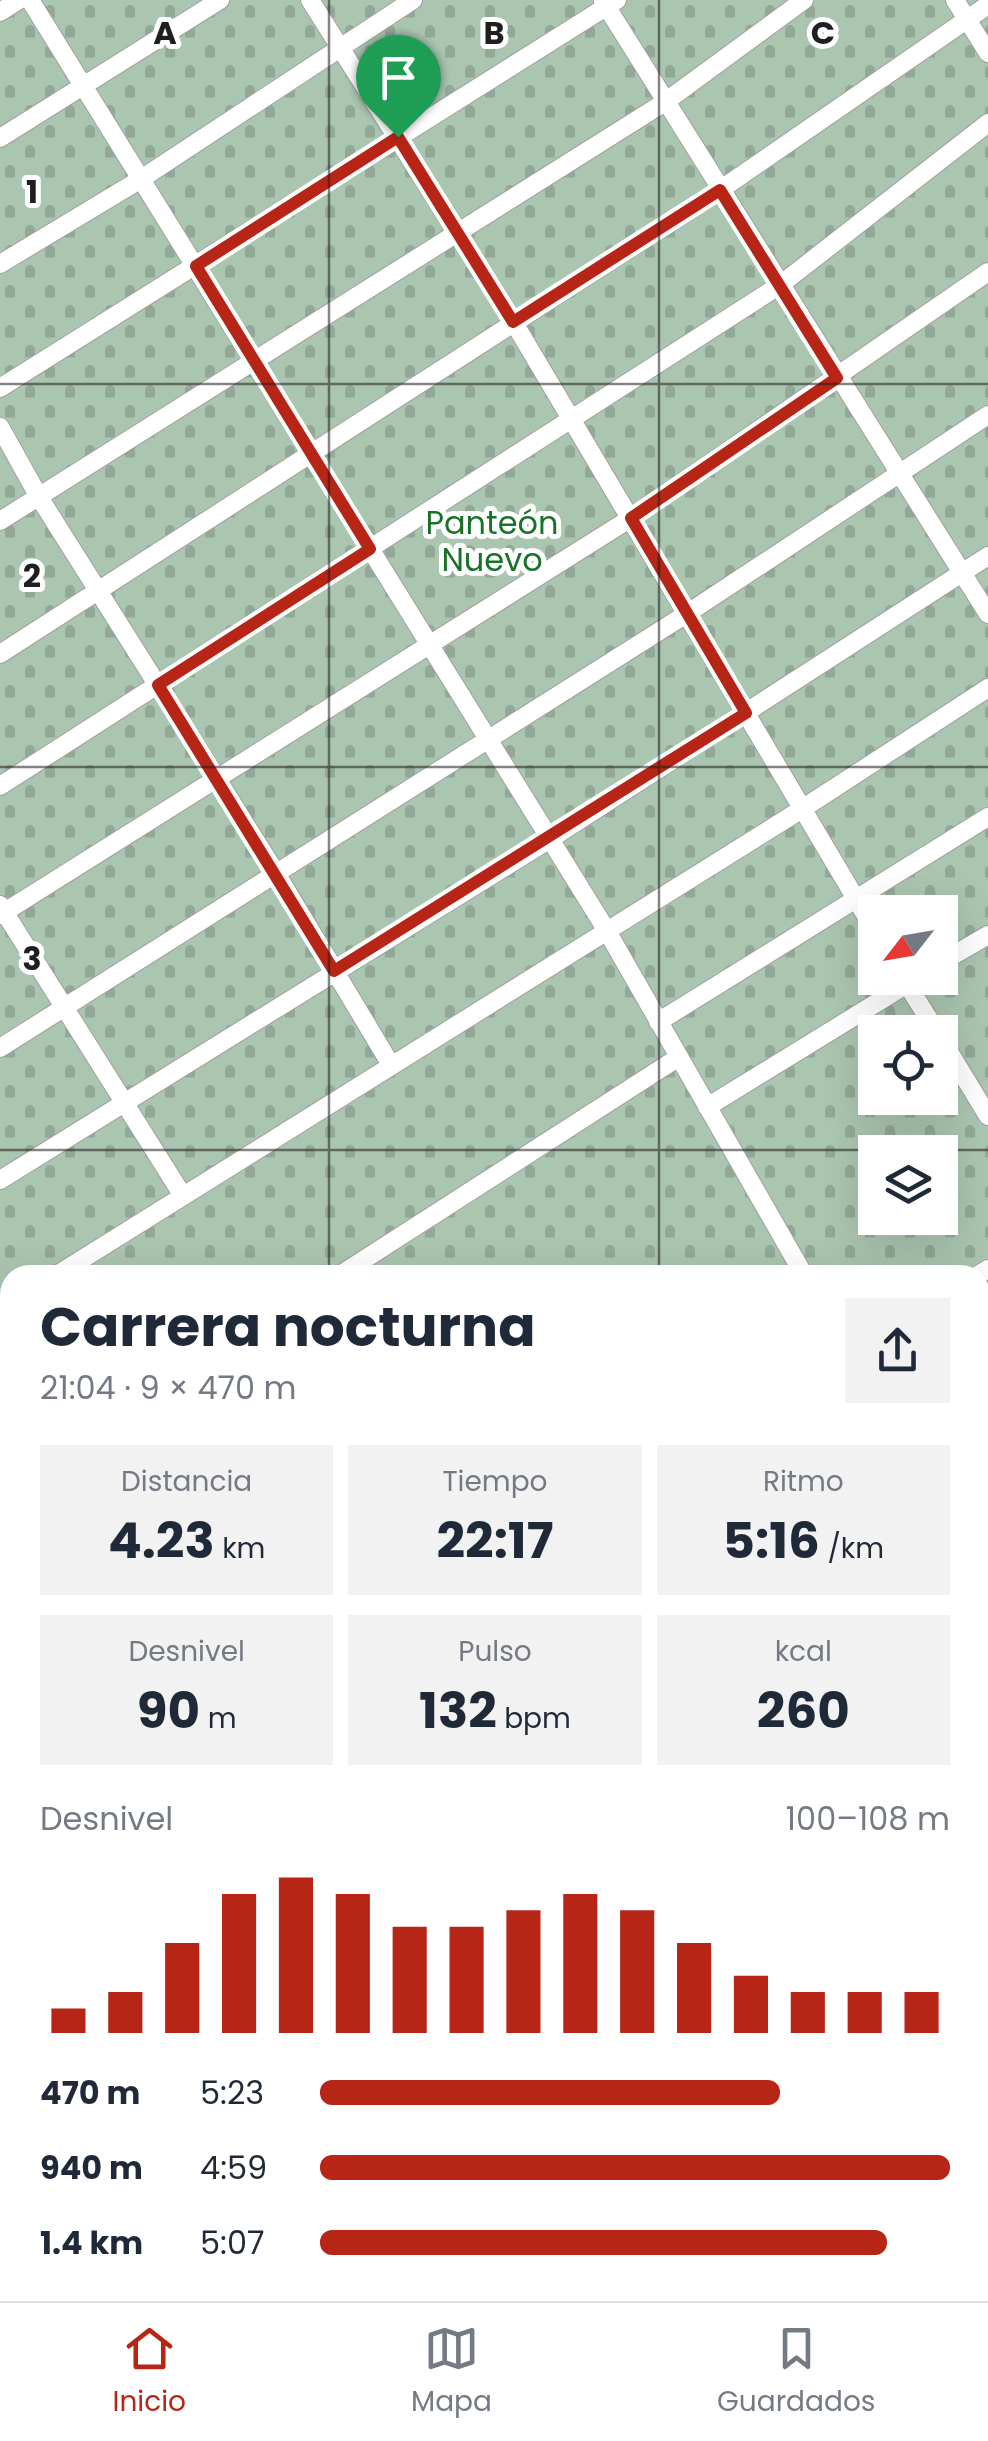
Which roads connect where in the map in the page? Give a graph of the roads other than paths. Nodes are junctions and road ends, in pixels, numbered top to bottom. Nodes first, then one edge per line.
1 (19, 0) edge
2 (30, 0) edge
3 (220, 0) edge
4 (310, 0) edge
5 (413, 0) edge
6 (804, 0) edge
7 (954, 0) edge
8 (609, 2) edge
9 (988, 5) edge
10 (0, 12) edge
11 (967, 20) junction
12 (341, 50) junction
13 (988, 53) edge
14 (84, 87) junction
15 (666, 102) junction
16 (988, 123) edge
17 (398, 137) junction
18 (0, 138) edge
19 (141, 179) junction
20 (720, 190) junction
21 (458, 233) junction
22 (0, 264) edge
23 (196, 266) junction
24 (988, 272) edge
25 (780, 284) junction
26 (513, 322) junction
27 (256, 362) junction
28 (837, 378) junction
29 (0, 388) edge
30 (988, 415) edge
31 (571, 418) junction
32 (0, 428) edge
33 (312, 453) junction
34 (900, 475) junction
35 (39, 497) junction
36 (631, 518) junction
37 (0, 521) edge
38 (370, 549) junction
39 (988, 556) edge
40 (962, 573) junction
41 (98, 591) junction
42 (688, 613) junction
43 (988, 614) edge
44 (430, 646) junction
45 (0, 654) edge
46 (158, 685) junction
47 (988, 688) edge
48 (746, 713) junction
49 (488, 738) junction
50 (216, 780) junction
51 (0, 786) edge
52 (802, 809) junction
53 (988, 817) edge
54 (550, 838) junction
55 (276, 874) junction
56 (856, 900) junction
57 (858, 903) edge
58 (2, 911) edge
59 (607, 931) junction
60 (988, 934) edge
61 (958, 953) edge
62 (334, 971) junction
63 (884, 995) edge
64 (64, 1008) junction
65 (658, 1022) junction
66 (0, 1048) edge
67 (679, 1057) junction
68 (391, 1065) junction
69 (958, 1067) edge
70 (124, 1102) junction
71 (707, 1107) junction
72 (988, 1116) edge
73 (0, 1180) edge
74 (183, 1196) junction
75 (73, 1265) edge
76 (356, 1265) edge
77 (798, 1265) edge

1 - 10 lane
2 - 14 lane
3 - 14 lane
4 - 12 lane
5 - 12 lane
6 - 15 lane
7 - 11 lane
8 - 15 lane
8 - 17 lane
9 - 11 lane
11 - 13 lane
11 - 20 lane
12 - 17 lane
12 - 19 lane
14 - 18 lane
14 - 19 lane
15 - 20 lane
15 - 21 lane
16 - 25 lane
17 - 21 lane
17 - 23 lane
19 - 22 lane
19 - 23 lane
20 - 25 lane
20 - 26 lane
21 - 26 lane
21 - 27 lane
23 - 27 lane
23 - 29 lane
24 - 28 lane
25 - 28 lane
25 - 31 lane
26 - 31 lane
26 - 33 lane
27 - 33 lane
27 - 35 lane
28 - 34 lane
28 - 36 lane
30 - 34 lane
31 - 36 lane
31 - 38 lane
32 - 35 lane
33 - 38 lane
33 - 41 lane
34 - 40 lane
34 - 42 lane
35 - 37 lane
35 - 41 lane
36 - 42 lane
36 - 44 lane
38 - 44 lane
38 - 46 lane
39 - 40 lane
40 - 43 lane
40 - 48 lane
41 - 45 lane
41 - 46 lane
42 - 48 lane
42 - 49 lane
44 - 49 lane
44 - 50 lane
46 - 50 lane
46 - 51 lane
47 - 52 lane
48 - 52 lane
48 - 54 lane
49 - 54 lane
49 - 55 lane
50 - 55 lane
50 - 58 lane
52 - 56 lane
52 - 59 lane
53 - 56 lane
54 - 59 lane
54 - 62 lane
55 - 62 lane
55 - 64 lane
56 - 57 lane
56 - 65 lane
58 - 64 lane
59 - 65 lane
59 - 68 lane
60 - 61 lane
62 - 68 lane
62 - 70 lane
63 - 71 lane
64 - 66 lane
64 - 70 lane
65 - 67 lane
67 - 71 lane
67 - 76 lane
68 - 74 lane
69 - 72 lane
70 - 73 lane
70 - 74 lane
71 - 77 lane
74 - 75 lane

